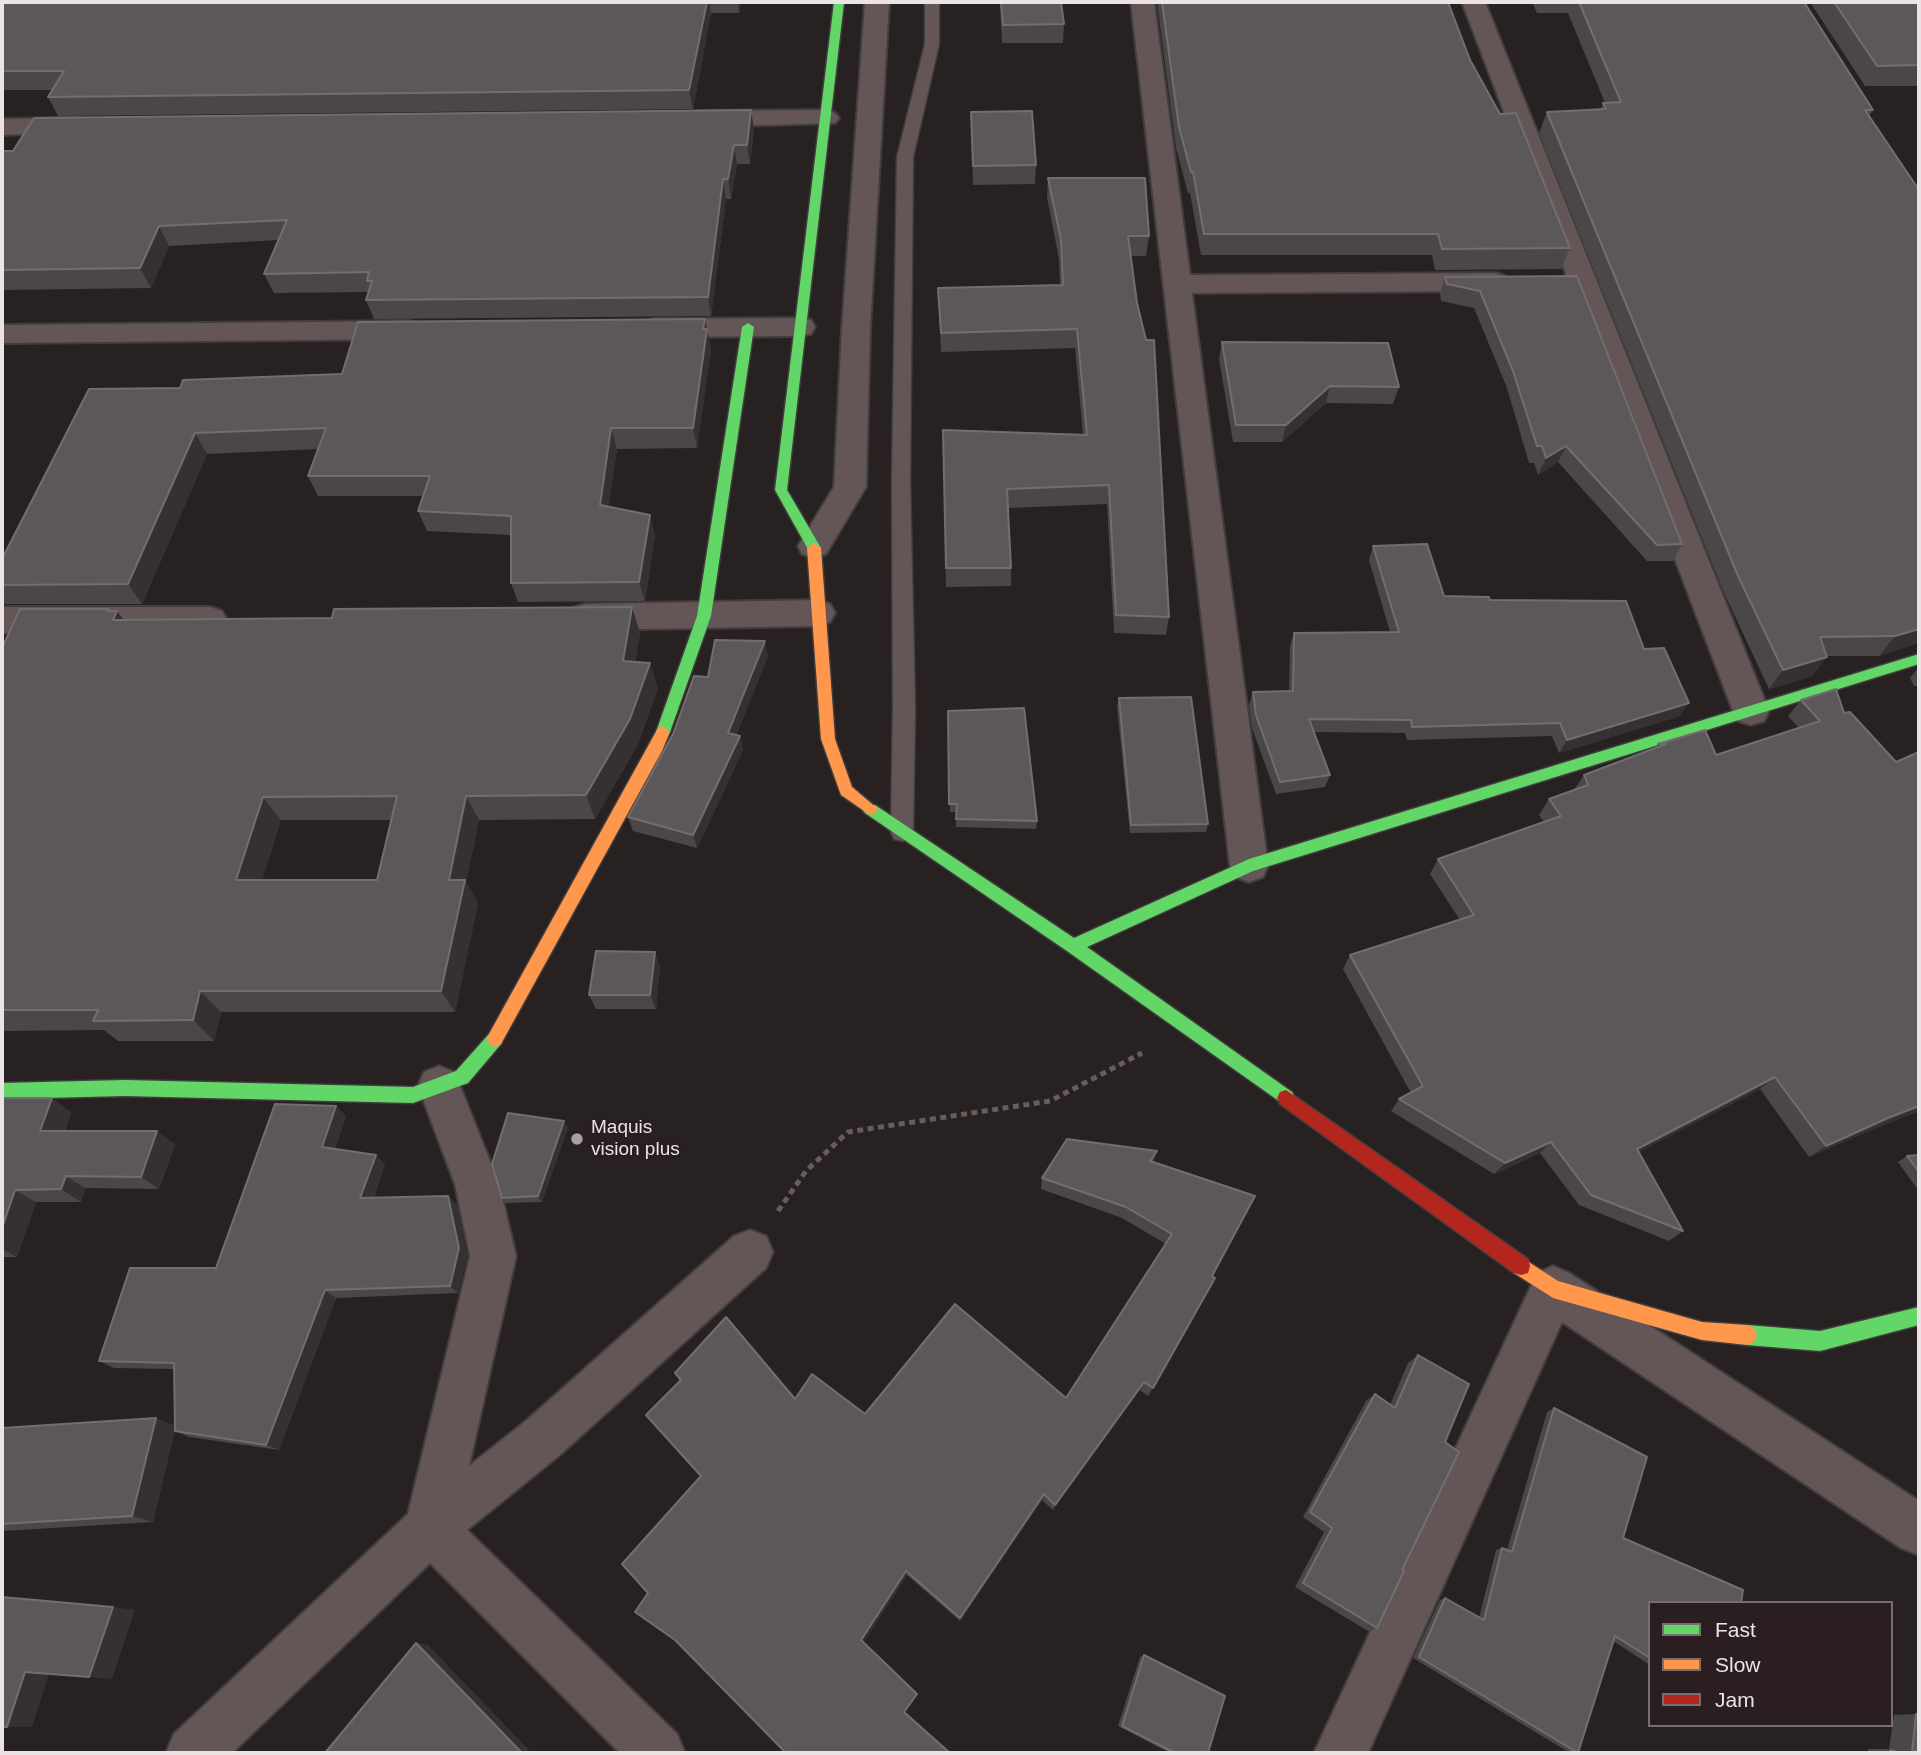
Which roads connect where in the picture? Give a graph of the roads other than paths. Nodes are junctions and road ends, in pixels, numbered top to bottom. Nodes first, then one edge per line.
1 (839, 2) edge
2 (877, 2) edge
3 (932, 2) edge
4 (1142, 2) edge
5 (1473, 2) edge
6 (826, 118) junction
7 (672, 119) edge
8 (100, 125) edge
9 (2, 127) edge
10 (1553, 281) junction
11 (1176, 284) junction
12 (748, 327) junction
13 (801, 327) junction
14 (624, 328) edge
15 (430, 330) edge
16 (2, 334) edge
17 (814, 546) junction
18 (818, 613) junction
19 (704, 616) junction
20 (550, 618) edge
21 (15, 620) edge
22 (234, 620) edge
23 (12, 656) edge
24 (1919, 659) edge
25 (1751, 711) junction
26 (902, 832) junction
27 (1249, 866) junction
28 (1073, 946) junction
29 (439, 1086) junction
30 (2, 1091) edge
31 (750, 1252) road end
32 (1553, 1289) junction
33 (1919, 1316) edge
34 (429, 1528) junction
35 (1919, 1530) edge
36 (192, 1753) edge
37 (658, 1753) edge
38 (1341, 1753) edge

1 - 6 street
2 - 17 street
3 - 26 lane
4 - 11 street
5 - 10 street
6 - 7 street
6 - 13 street
8 - 9 street
10 - 11 street
10 - 25 street
11 - 27 street
12 - 13 street
12 - 14 street
12 - 19 street
13 - 17 street
15 - 16 street
17 - 18 street
18 - 19 street
18 - 26 street
19 - 20 street
19 - 29 street
21 - 22 street
21 - 23 street
24 - 25 street
25 - 27 street
26 - 28 street
27 - 28 street
28 - 32 street
29 - 30 street
29 - 34 street
31 - 34 street
32 - 33 street
32 - 35 street
32 - 38 street
34 - 36 street
34 - 37 street

